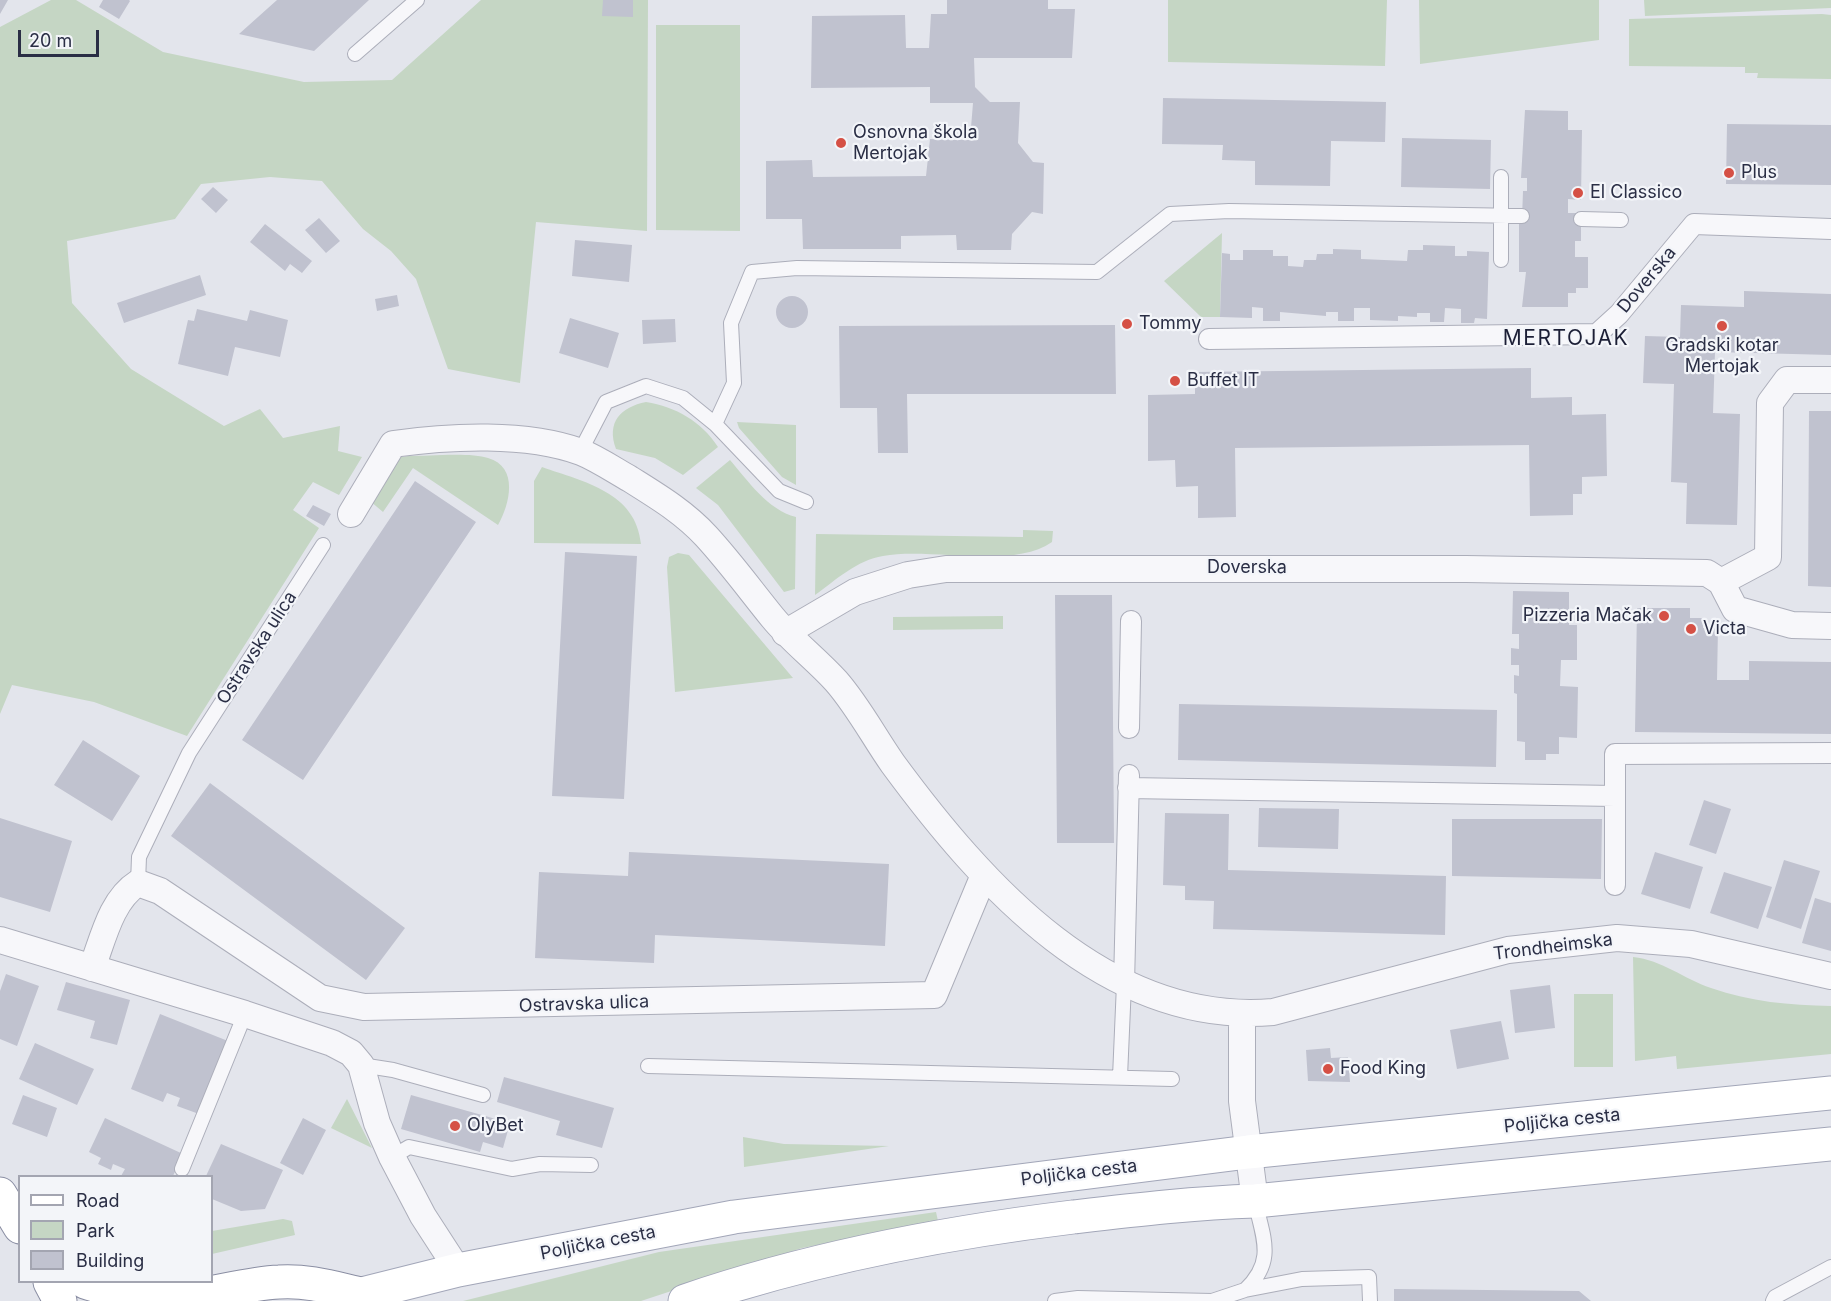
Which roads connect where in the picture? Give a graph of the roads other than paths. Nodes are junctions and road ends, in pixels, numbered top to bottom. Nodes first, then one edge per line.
1 (417, 0) edge
2 (355, 54) dead end
3 (1501, 177) dead end
4 (1501, 216) junction
5 (1522, 216) dead end
6 (1581, 219) dead end
7 (1622, 220) dead end
8 (1831, 229) edge
9 (1501, 260) dead end
10 (1209, 339) dead end
11 (1831, 381) edge
12 (715, 424) junction
13 (580, 452) junction
14 (806, 502) dead end
15 (351, 514) dead end
16 (323, 546) dead end
17 (1721, 582) junction
18 (1131, 621) dead end
19 (1831, 626) edge
20 (785, 633) junction
21 (1130, 728) dead end
22 (1831, 753) edge
23 (1615, 795) junction
24 (984, 875) junction
25 (138, 883) junction
26 (1615, 885) dead end
27 (0, 940) edge
28 (92, 968) junction
29 (1831, 976) edge
30 (1124, 984) junction
31 (245, 1014) junction
32 (1242, 1014) junction
33 (361, 1065) junction
34 (648, 1066) dead end
35 (1120, 1077) junction
36 (1172, 1079) dead end
37 (1831, 1093) edge
38 (483, 1095) dead end
39 (1831, 1144) edge
40 (1248, 1152) junction
41 (392, 1156) junction
42 (591, 1165) dead end
43 (182, 1169) dead end
44 (0, 1194) edge
45 (1255, 1201) junction
46 (18, 1224) edge
47 (1831, 1267) edge
48 (458, 1270) junction
49 (51, 1283) edge
50 (91, 1283) edge
51 (1245, 1290) junction
52 (347, 1298) edge
53 (60, 1301) edge
54 (685, 1301) edge
55 (1055, 1301) edge
56 (1370, 1301) edge
57 (1773, 1301) edge

1 - 2 lane
3 - 4 lane
4 - 5 lane
4 - 9 lane
4 - 12 lane
6 - 7 lane
8 - 10 street, Doverska
11 - 17 street
12 - 13 lane
12 - 14 lane
13 - 15 street
13 - 20 street
16 - 25 lane, Ostravska ulica
17 - 19 street
17 - 20 street, Doverska
18 - 21 street
20 - 24 street
22 - 23 street
23 - 26 street
23 - 30 street
24 - 25 street, Ostravska ulica
24 - 30 street
25 - 28 street
27 - 28 street
28 - 31 street
29 - 32 street, Trondheimska
30 - 32 street
30 - 35 lane
31 - 33 street
31 - 43 lane
32 - 40 street
33 - 38 lane
33 - 41 street
34 - 35 lane
35 - 36 lane
37 - 40 main road, Poljička cesta
39 - 45 main road
40 - 45 street
40 - 48 main road, Poljička cesta
41 - 42 lane
41 - 48 street
44 - 46 main road
45 - 51 lane
45 - 54 main road
47 - 57 lane
48 - 52 main road, Poljička cesta
49 - 53 main road
50 - 52 main road
51 - 55 lane
51 - 56 lane

